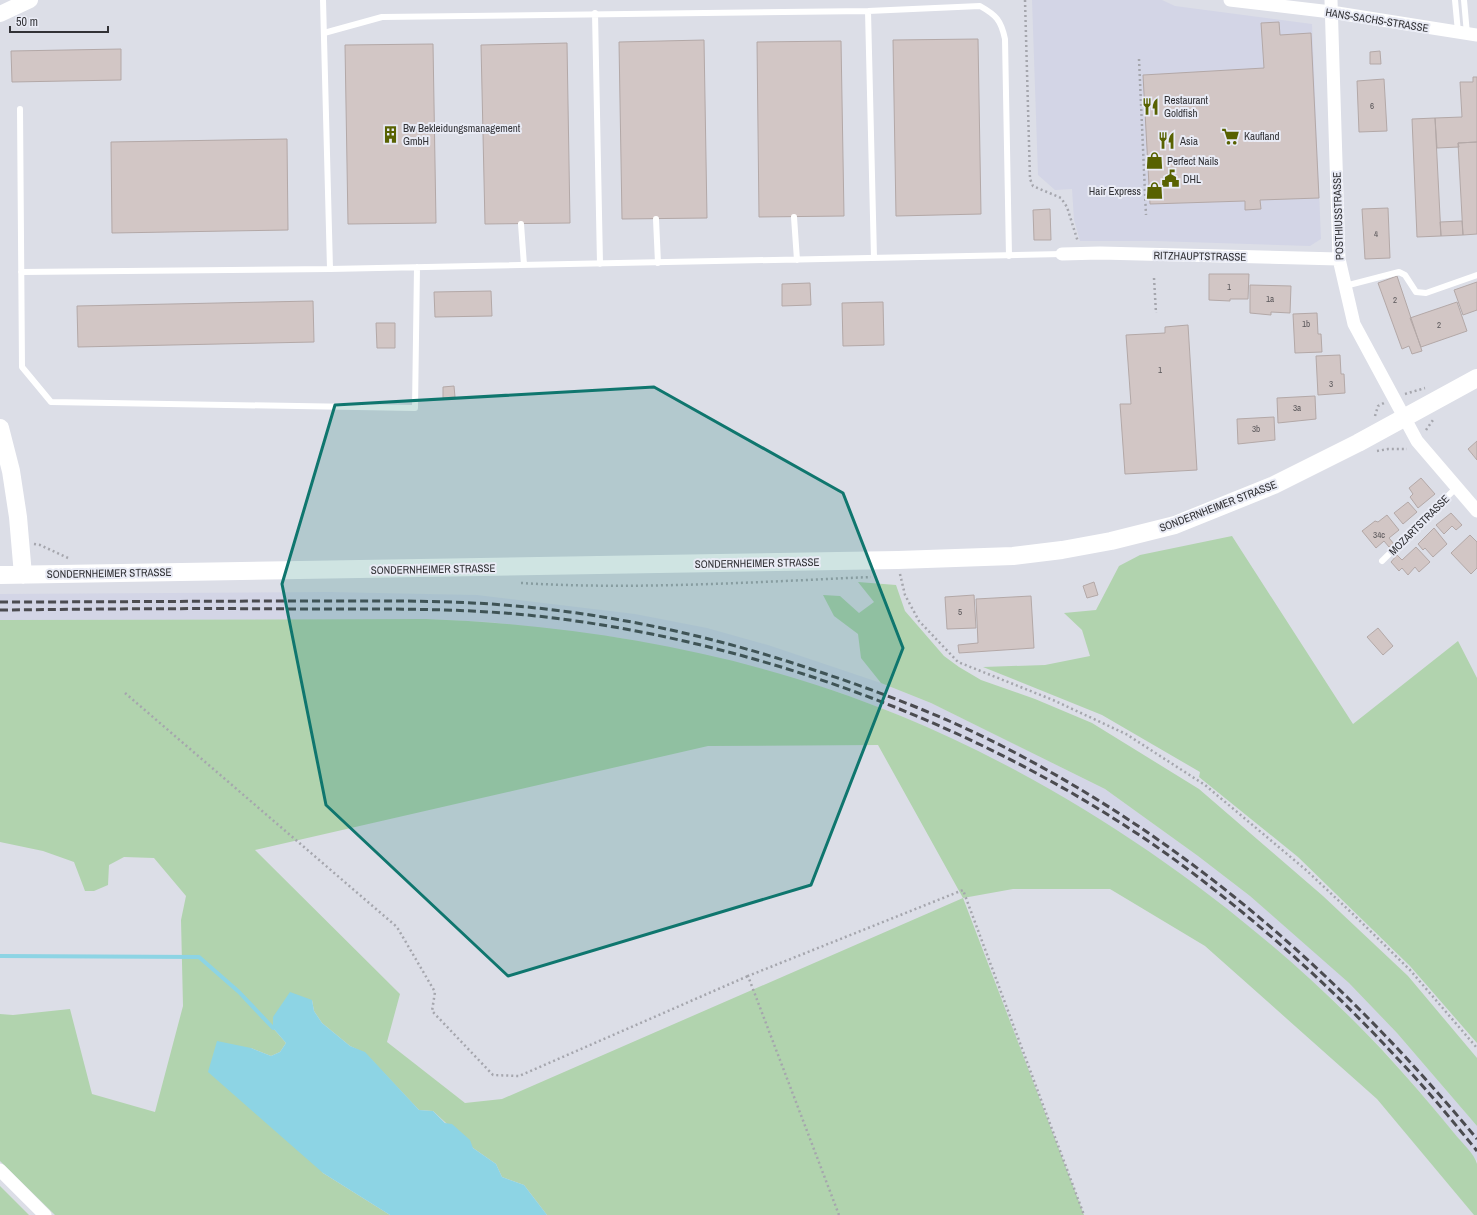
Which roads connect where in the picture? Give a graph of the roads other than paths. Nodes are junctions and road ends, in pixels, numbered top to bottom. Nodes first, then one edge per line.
1 (30, 0) edge
2 (324, 0) edge
3 (1230, 0) edge
4 (1455, 0) edge
5 (1464, 0) edge
6 (1331, 6) edge
7 (868, 11) junction
8 (595, 13) junction
9 (0, 14) edge
10 (324, 33) junction
11 (1467, 34) edge
12 (20, 109) dead end
13 (794, 217) dead end
14 (656, 219) dead end
15 (522, 224) dead end
16 (1062, 254) joint
17 (1009, 256) junction
18 (874, 258) junction
19 (1339, 259) junction
20 (797, 260) junction
21 (658, 263) junction
22 (600, 264) junction
23 (524, 265) junction
24 (417, 268) junction
25 (330, 269) junction
26 (22, 272) junction
27 (1477, 275) edge
28 (1345, 286) junction
29 (1477, 378) edge
30 (1404, 418) junction
31 (0, 428) edge
32 (1456, 488) junction
33 (1477, 511) edge
34 (1382, 561) dead end
35 (0, 575) edge
36 (23, 575) junction
37 (0, 1170) edge
38 (46, 1215) edge

1 - 9 street
2 - 10 lane
3 - 6 street, HANS-SACHS-STRASSE
4 - 11 lane
5 - 11 lane
6 - 11 street, HANS-SACHS-STRASSE
6 - 19 street, POSTHIUSSTRASSE
7 - 8 lane
7 - 17 lane
7 - 18 lane
8 - 10 lane
8 - 22 lane
10 - 25 lane
12 - 26 lane
13 - 20 lane
14 - 21 lane
15 - 23 lane
16 - 17 lane
16 - 19 street, RITZHAUPTSTRASSE
17 - 18 lane
18 - 20 lane
19 - 28 street, POSTHIUSSTRASSE
20 - 21 lane
21 - 22 lane
22 - 23 lane
23 - 24 lane
24 - 25 lane
24 - 26 lane
25 - 26 lane
27 - 28 lane
28 - 30 street, POSTHIUSSTRASSE
29 - 30 main road, SONDERNHEIMER STRASSE
30 - 32 street, MOZARTSTRASSE
30 - 36 main road, SONDERNHEIMER STRASSE
31 - 36 main road
32 - 33 street, MOZARTSTRASSE
32 - 34 lane, MOZARTSTRASSE
35 - 36 main road, SONDERNHEIMER STRASSE
37 - 38 street

